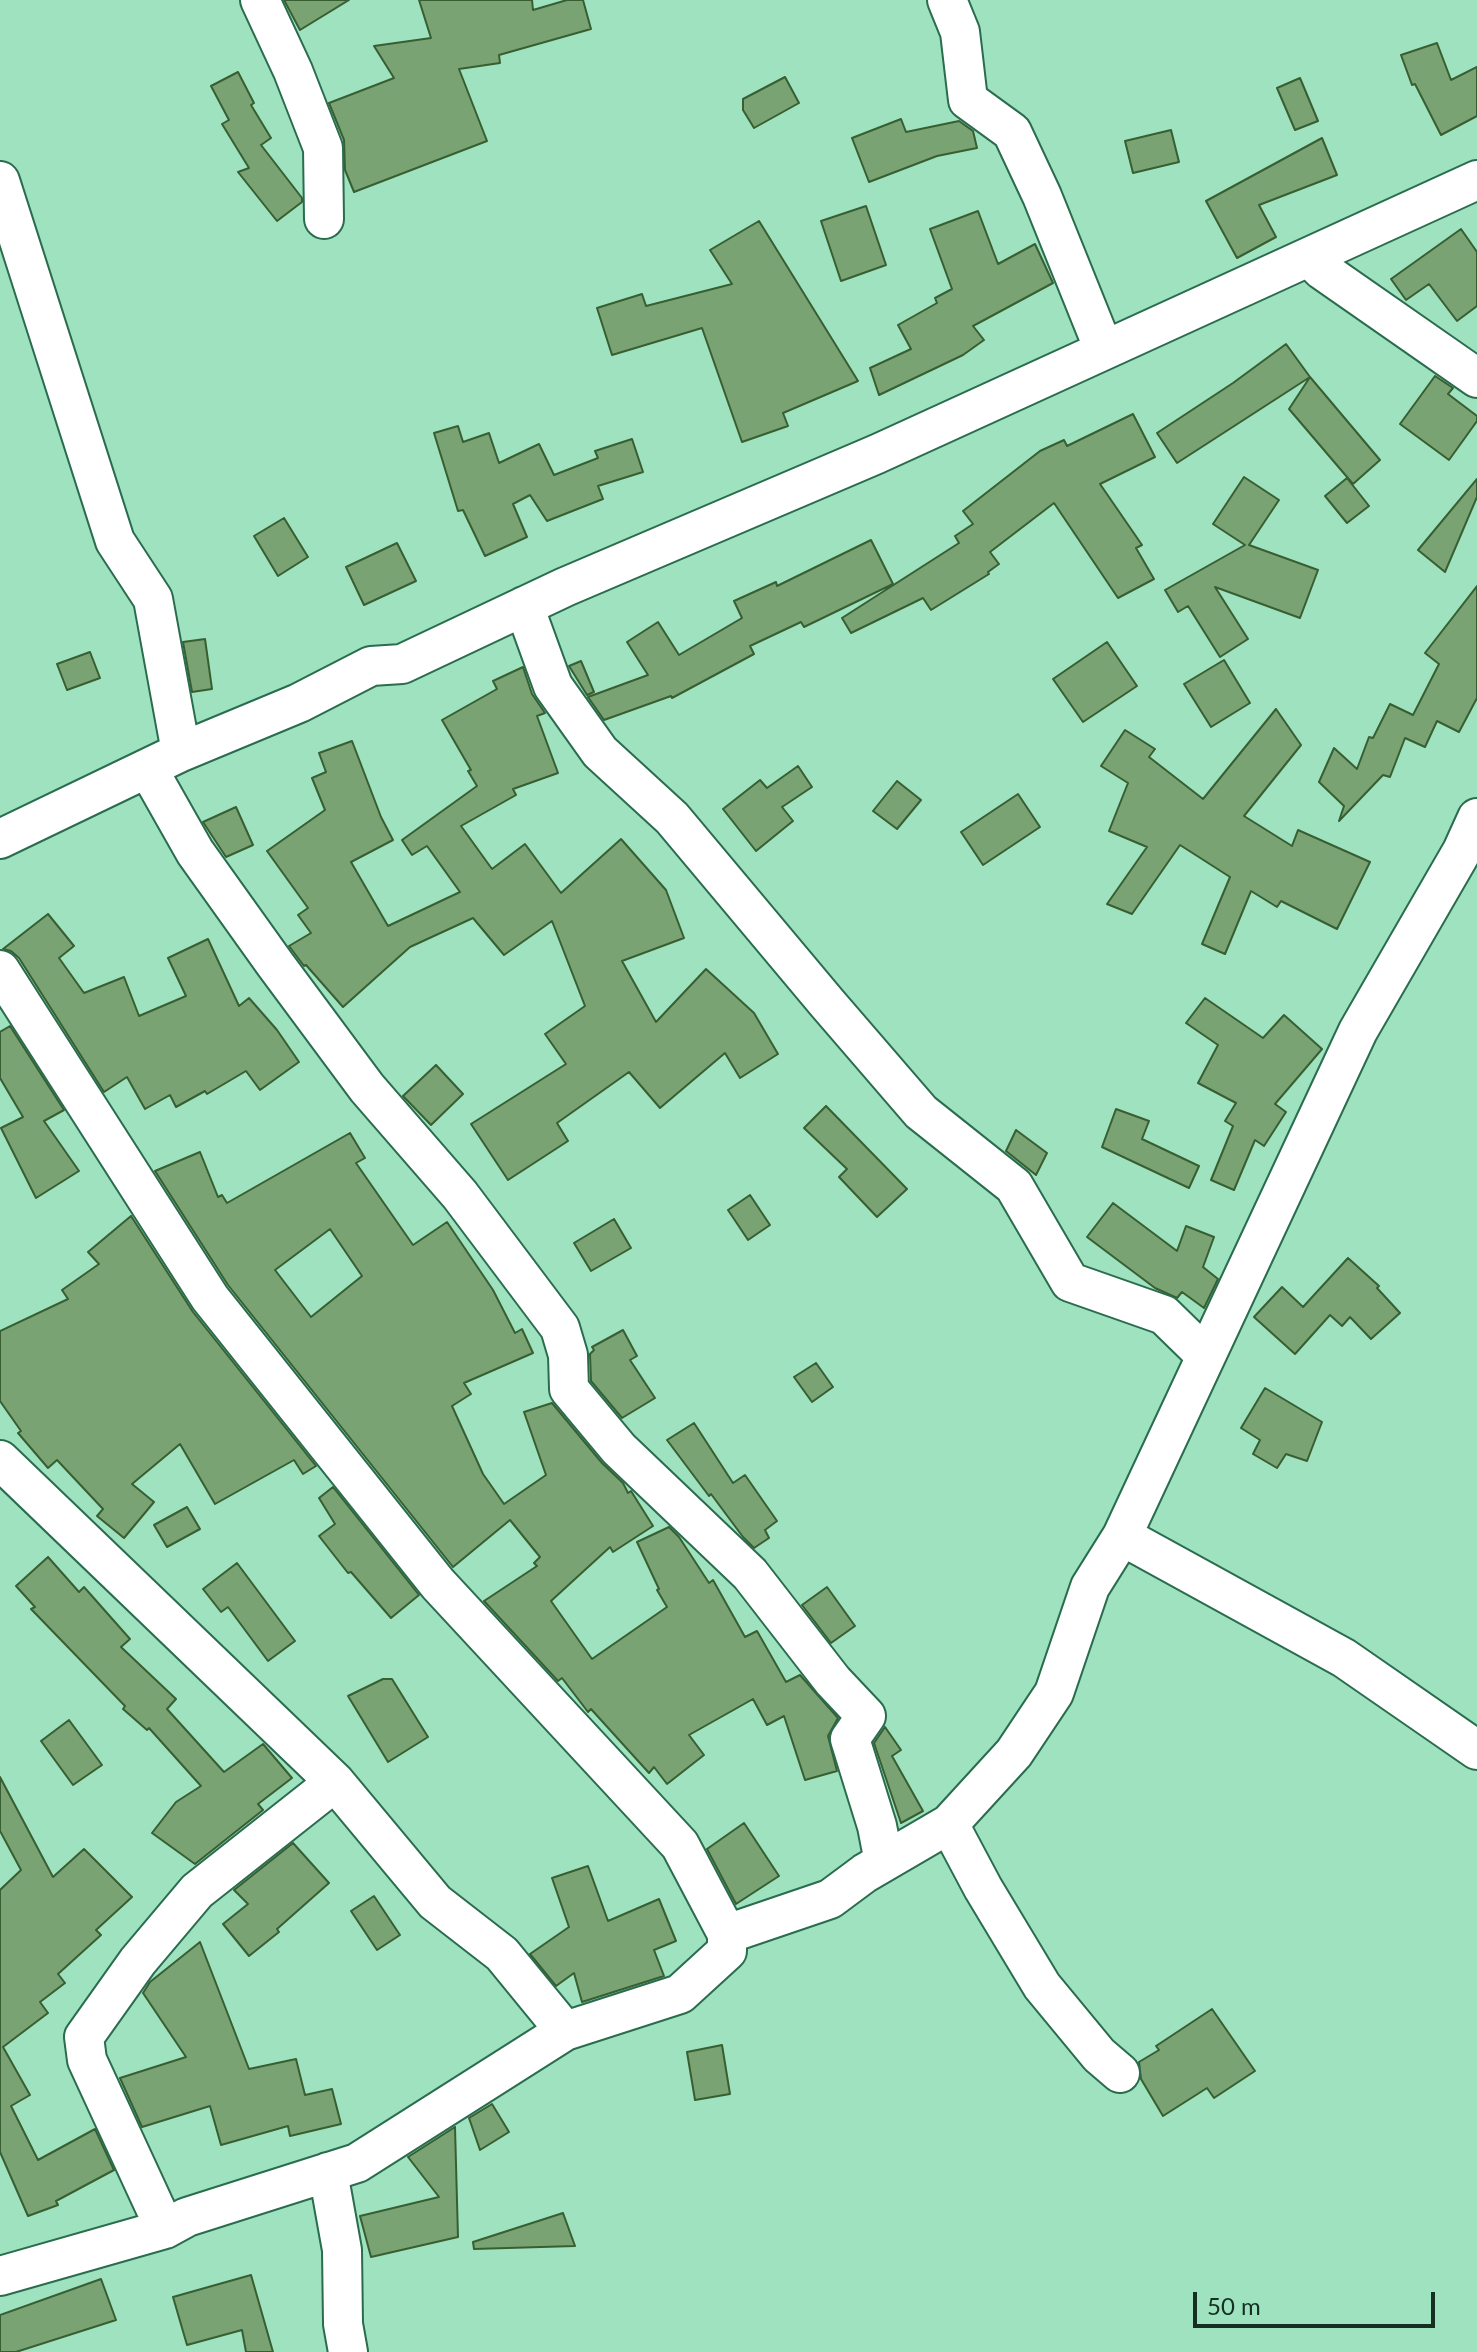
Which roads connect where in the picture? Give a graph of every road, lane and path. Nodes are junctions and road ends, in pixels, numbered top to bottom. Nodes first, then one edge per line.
1 (260, 0) edge
2 (947, 0) edge
3 (1477, 180) edge
4 (0, 181) edge
5 (324, 219) dead end
6 (1309, 257) junction
7 (1104, 350) junction
8 (1477, 378) edge
9 (524, 606) junction
10 (181, 752) junction
11 (148, 769) junction
12 (1477, 818) edge
13 (0, 839) edge
14 (0, 970) edge
15 (1206, 1356) junction
16 (0, 1460) edge
17 (1122, 1536) junction
18 (1477, 1750) edge
19 (335, 1782) junction
20 (949, 1824) junction
21 (884, 1862) junction
22 (727, 1934) junction
23 (565, 2031) junction
24 (1120, 2073) dead end
25 (328, 2172) junction
26 (165, 2229) junction
27 (0, 2276) edge
28 (348, 2352) edge

1 - 5 street
2 - 7 street
3 - 6 street
4 - 10 street
6 - 7 street
6 - 8 street
7 - 9 street
9 - 10 street
9 - 15 street
10 - 11 street
11 - 13 street
11 - 21 street
12 - 15 street
14 - 22 street
15 - 17 street
16 - 19 street
17 - 18 street
17 - 20 street
19 - 23 street
19 - 26 street
20 - 21 street
20 - 24 street
21 - 22 street
22 - 23 street
23 - 25 street
25 - 26 street
25 - 28 street
26 - 27 street

